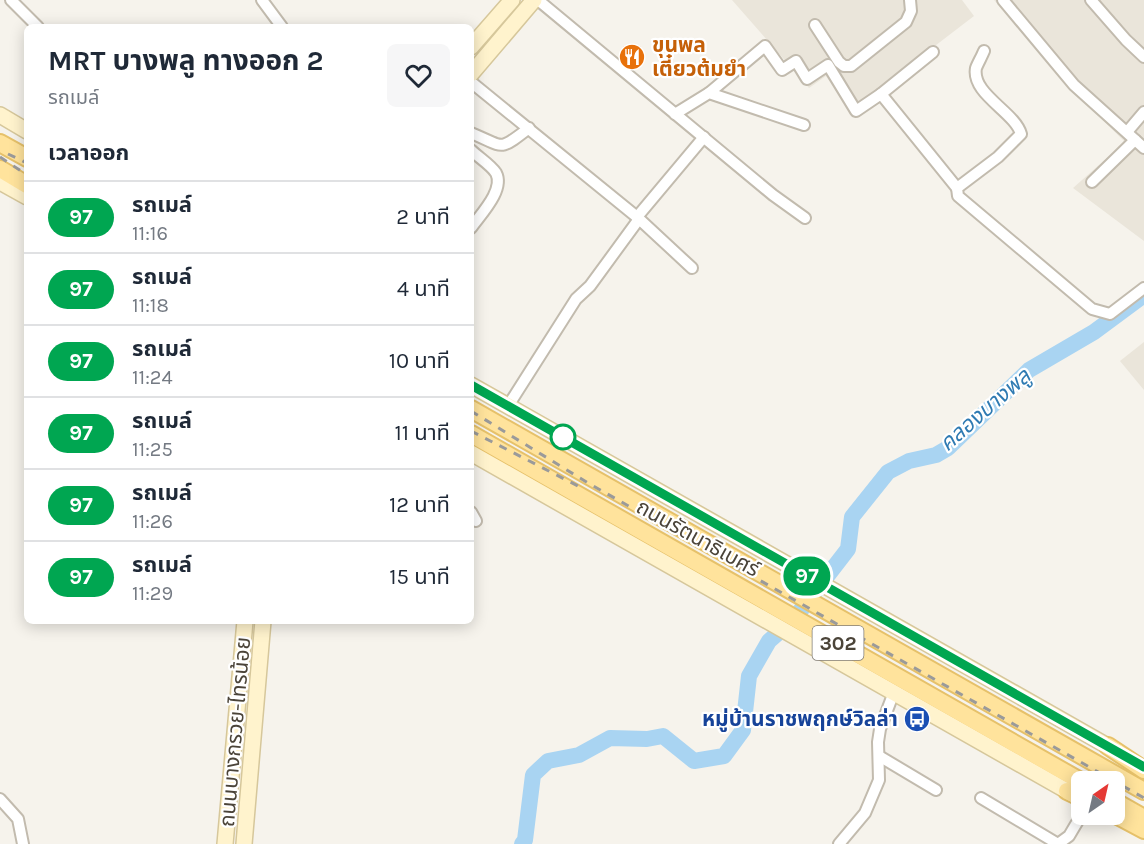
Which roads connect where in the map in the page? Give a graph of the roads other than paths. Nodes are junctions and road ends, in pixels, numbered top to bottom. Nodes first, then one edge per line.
1 (11, 0) edge
2 (262, 0) edge
3 (512, 0) edge
4 (536, 0) edge
5 (910, 0) edge
6 (1003, 0) edge
7 (1091, 0) edge
8 (35, 24) edge
9 (280, 24) edge
10 (815, 26) dead end
11 (474, 44) edge
12 (984, 51) dead end
13 (933, 52) dead end
14 (1144, 57) edge
15 (474, 71) edge
16 (474, 83) edge
17 (709, 93) junction
18 (880, 94) junction
19 (0, 108) edge
20 (1144, 112) edge
21 (675, 114) junction
22 (5, 118) edge
23 (804, 125) dead end
24 (529, 128) junction
25 (24, 129) edge
26 (474, 135) edge
27 (1131, 136) junction
28 (704, 137) junction
29 (0, 143) edge
30 (1144, 148) edge
31 (474, 153) edge
32 (24, 156) edge
33 (0, 170) edge
34 (0, 182) edge
35 (1092, 182) dead end
36 (24, 187) edge
37 (24, 188) edge
38 (957, 188) junction
39 (638, 218) junction
40 (805, 218) dead end
41 (474, 224) edge
42 (692, 268) dead end
43 (1144, 288) edge
44 (474, 387) edge
45 (508, 406) junction
46 (474, 411) edge
47 (474, 436) edge
48 (474, 455) edge
49 (245, 624) edge
50 (263, 624) edge
51 (894, 692) junction
52 (1108, 746) joint
53 (879, 756) junction
54 (1144, 768) edge
55 (1071, 789) edge
56 (1071, 789) edge
57 (936, 790) dead end
58 (1144, 791) edge
59 (981, 798) dead end
60 (0, 799) edge
61 (1125, 807) edge
62 (1144, 818) edge
63 (1125, 820) edge
64 (1125, 824) edge
65 (1076, 825) edge
66 (1144, 830) edge
67 (1144, 835) edge
68 (23, 844) edge
69 (225, 844) edge
70 (244, 844) edge
71 (838, 844) edge

1 - 8 street
2 - 9 street
3 - 11 main road
4 - 15 main road
4 - 21 street
5 - 10 street
6 - 27 street
7 - 14 street
12 - 38 street
13 - 18 street
16 - 24 street
17 - 18 street
17 - 21 street
17 - 23 street
18 - 38 street
19 - 22 main road
20 - 27 street
21 - 28 street
22 - 25 main road
24 - 26 street
24 - 39 street
27 - 30 street
27 - 35 street
28 - 39 street
28 - 40 street
29 - 32 main road
31 - 41 street
33 - 36 main road
34 - 37 main road
38 - 43 street
39 - 42 street
39 - 45 street
44 - 45 main road, ถนนรัตนาธิเบศร์ / 302
45 - 52 main road, ถนนรัตนาธิเบศร์ / 302
46 - 58 main road, ถนนรัตนาธิเบศร์ / 302
47 - 55 main road, ถนนรัตนาธิเบศร์ / 302
48 - 51 main road, ถนนรัตนาธิเบศร์ / 302
49 - 69 main road, ถนนบางกรวย-ไทรน้อย
50 - 70 main road, ถนนบางกรวย-ไทรน้อย
51 - 53 street
51 - 56 main road, ถนนรัตนาธิเบศร์ / 302
52 - 54 main road
53 - 57 street
53 - 71 street
59 - 65 street
60 - 68 street
61 - 62 main road
63 - 66 main road
64 - 67 main road

